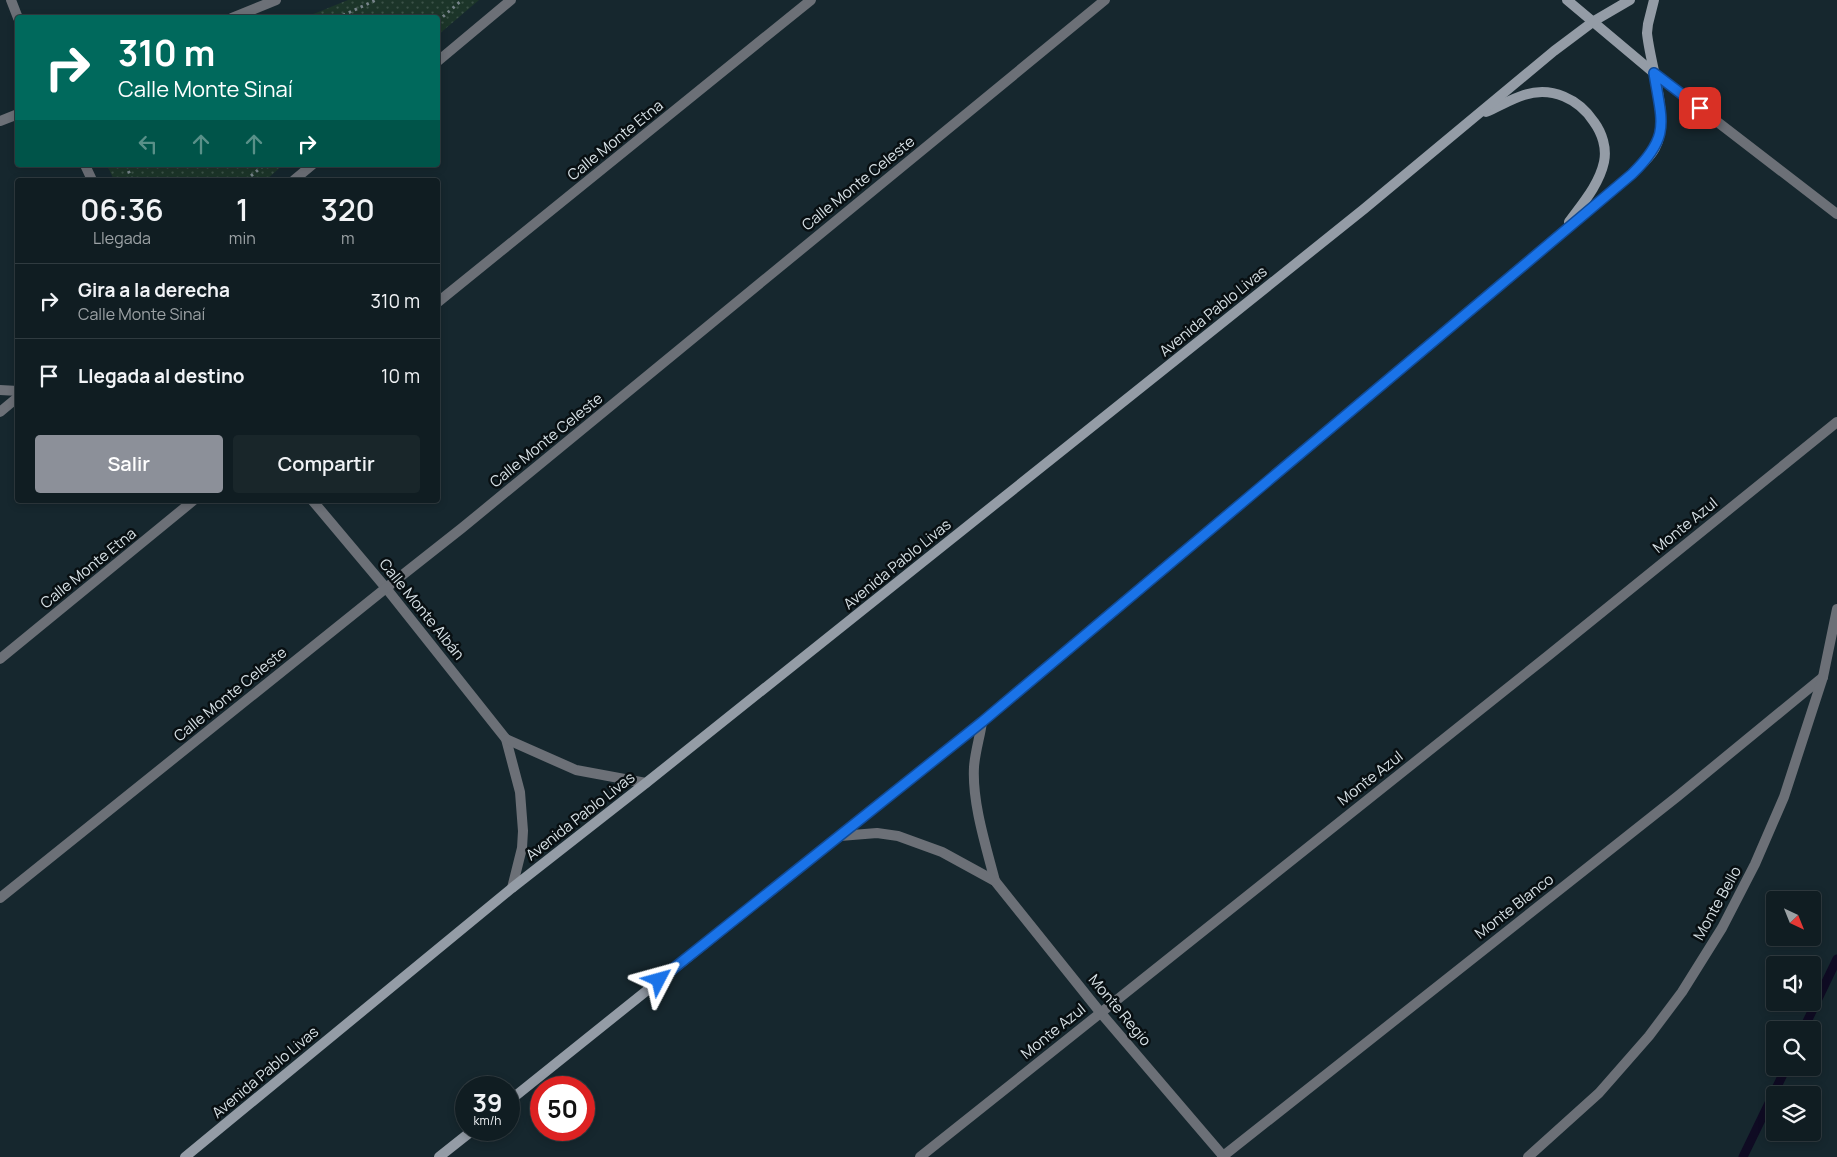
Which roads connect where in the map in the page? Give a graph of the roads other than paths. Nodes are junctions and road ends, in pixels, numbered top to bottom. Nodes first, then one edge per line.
1 (11, 0) edge
2 (276, 0) edge
3 (511, 0) edge
4 (811, 0) edge
5 (1105, 0) edge
6 (1567, 0) edge
7 (1630, 0) edge
8 (1654, 0) edge
9 (17, 15) edge
10 (239, 15) edge
11 (1594, 21) junction
12 (440, 59) edge
13 (1654, 73) junction
14 (15, 115) edge
15 (1472, 119) junction
16 (0, 121) edge
17 (310, 167) edge
18 (296, 178) edge
19 (1837, 214) edge
20 (1559, 234) junction
21 (440, 300) edge
22 (0, 390) edge
23 (15, 391) edge
24 (15, 400) edge
25 (0, 412) edge
26 (1837, 422) edge
27 (190, 503) edge
28 (315, 503) edge
29 (386, 588) junction
30 (1837, 609) edge
31 (0, 659) edge
32 (1823, 677) junction
33 (982, 722) junction
34 (506, 739) junction
35 (646, 784) junction
36 (840, 836) junction
37 (995, 881) junction
38 (512, 888) junction
39 (0, 898) edge
40 (1100, 1012) junction
41 (520, 1092) edge
42 (459, 1141) edge
43 (185, 1157) edge
44 (439, 1157) edge
45 (920, 1157) edge
46 (1223, 1157) edge
47 (1528, 1157) edge

1 - 9 street
2 - 10 street
3 - 12 street
4 - 21 street, Calle Monte Etna
5 - 29 street, Calle Monte Celeste
6 - 11 main road
7 - 11 main road, Avenida Pablo Livas
8 - 13 main road
11 - 13 main road
11 - 15 main road, Avenida Pablo Livas
13 - 19 street
13 - 20 main road
14 - 16 street
15 - 20 main road
15 - 35 main road, Avenida Pablo Livas
17 - 18 street
20 - 33 main road
22 - 23 street
24 - 25 street
26 - 40 street, Monte Azul
27 - 31 street, Calle Monte Etna
28 - 29 street, Calle Monte Albán
29 - 34 street, Calle Monte Albán
29 - 39 street, Calle Monte Celeste
30 - 32 street, Monte Bello
32 - 46 street, Monte Blanco
32 - 47 street, Monte Bello
33 - 36 main road
33 - 37 street, Monte Regio
34 - 35 street, Calle Monte Albán
34 - 38 street, Calle Monte Albán
35 - 38 main road, Avenida Pablo Livas
36 - 37 street, Monte Regio
36 - 41 main road
37 - 40 street, Monte Regio
38 - 43 main road, Avenida Pablo Livas
40 - 45 street, Monte Azul
40 - 46 street, Monte Regio
42 - 44 main road

